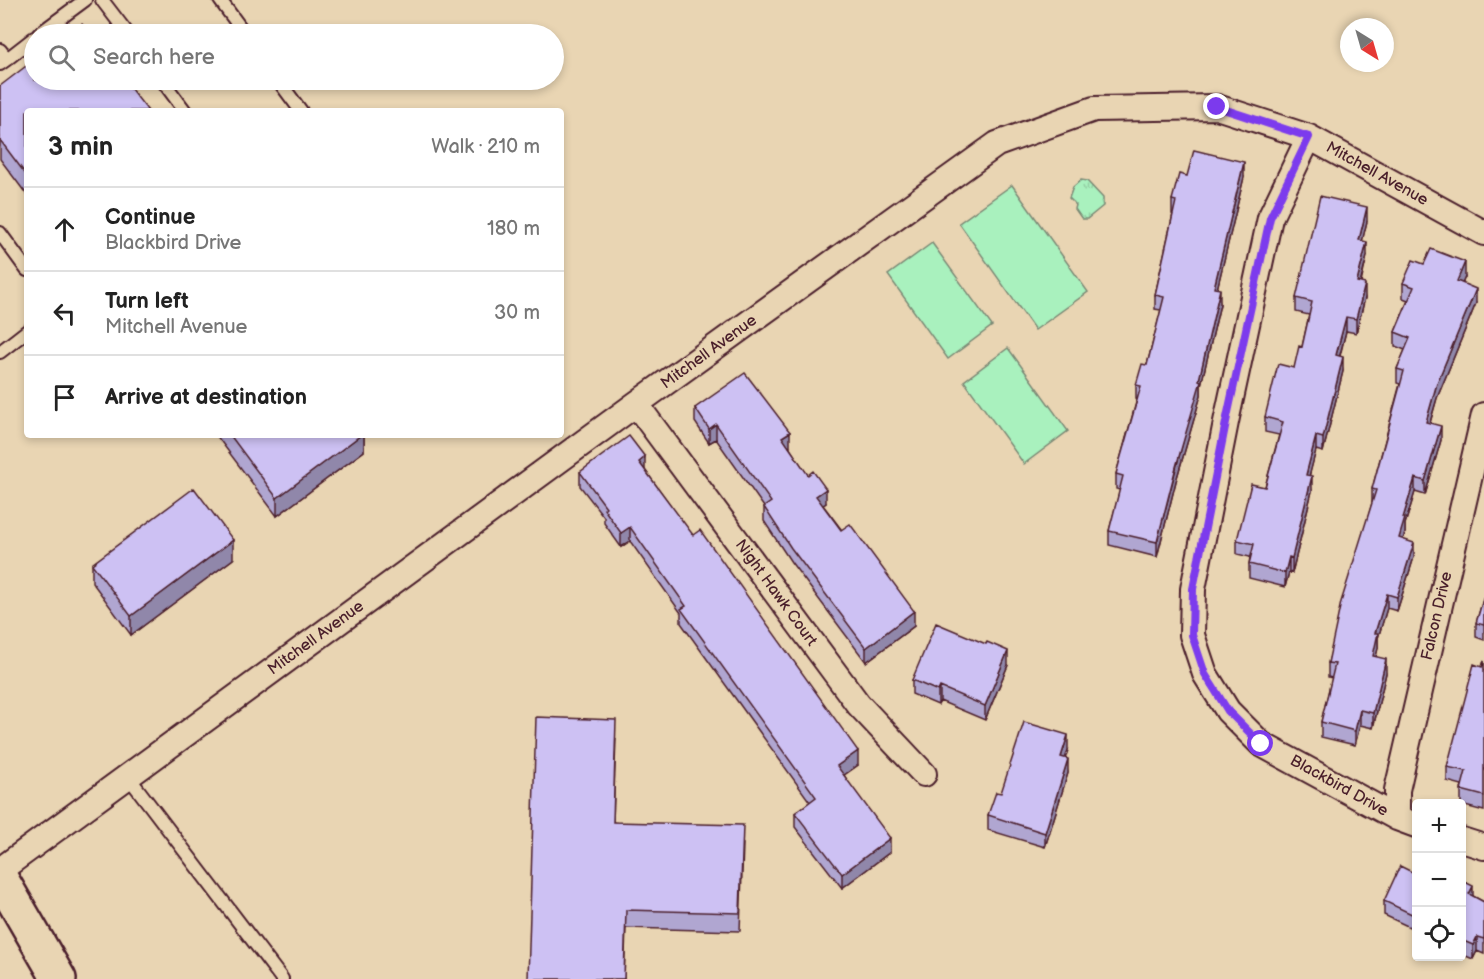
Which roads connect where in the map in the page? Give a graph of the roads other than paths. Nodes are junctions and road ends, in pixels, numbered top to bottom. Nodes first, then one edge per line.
1 (85, 0) edge
2 (102, 0) edge
3 (220, 0) edge
4 (53, 24) edge
5 (120, 24) edge
6 (238, 24) edge
7 (24, 44) edge
8 (2, 57) edge
9 (170, 90) edge
10 (285, 90) edge
11 (184, 108) edge
12 (299, 108) edge
13 (1309, 137) junction
14 (1484, 232) edge
15 (0, 233) edge
16 (24, 266) edge
17 (24, 333) edge
18 (0, 352) edge
19 (636, 404) junction
20 (1484, 415) edge
21 (924, 774) dead end
22 (127, 775) junction
23 (1407, 821) edge
24 (1466, 842) edge
25 (1484, 847) edge
26 (0, 870) edge
27 (0, 877) edge
28 (59, 979) edge
29 (282, 979) edge

1 - 4 lane
2 - 5 lane
3 - 6 lane
7 - 8 lane
9 - 11 lane
10 - 12 lane
13 - 14 street, Mitchell Avenue
13 - 19 street, Mitchell Avenue
13 - 23 street, Blackbird Drive
15 - 16 lane
17 - 18 lane
19 - 21 street, Night Hawk Court
19 - 22 street, Mitchell Avenue
20 - 23 street, Falcon Drive
22 - 26 street, Mitchell Avenue
22 - 29 lane
24 - 25 street
27 - 28 street

